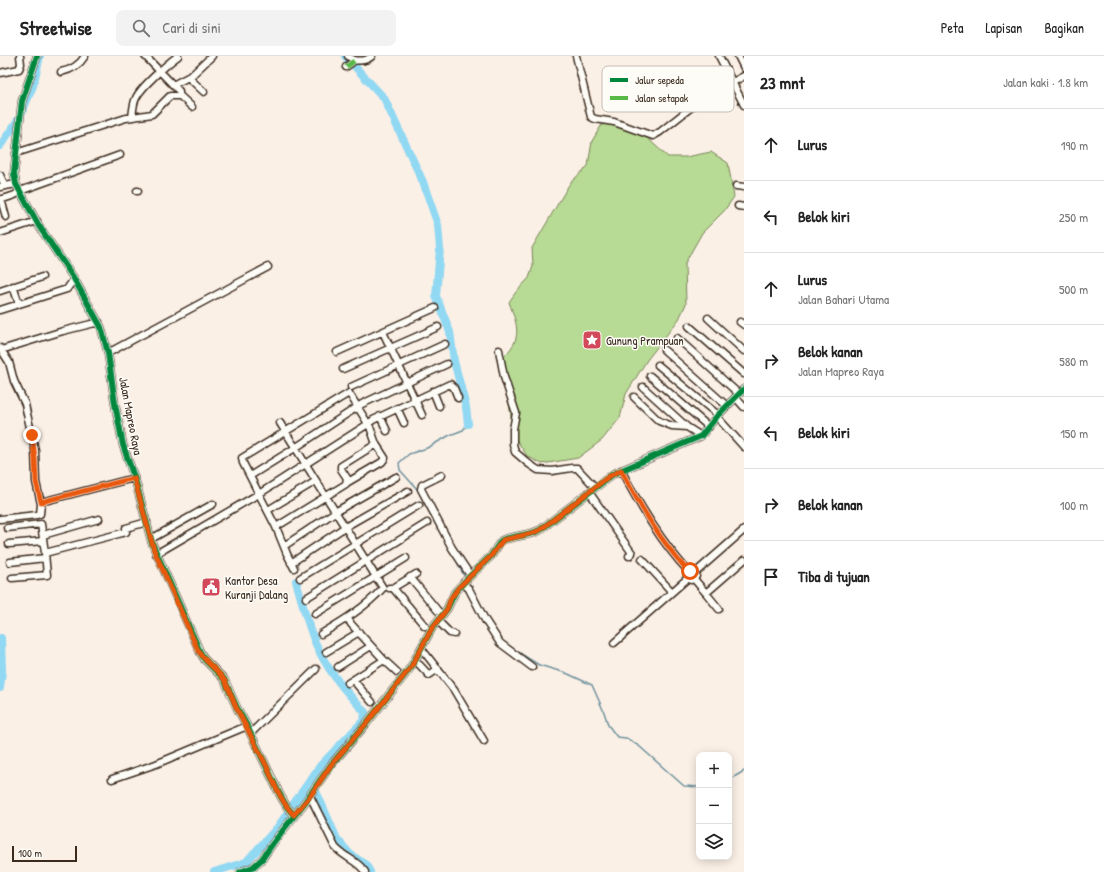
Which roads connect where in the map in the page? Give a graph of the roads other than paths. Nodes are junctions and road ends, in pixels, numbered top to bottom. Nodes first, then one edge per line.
1 (20, 56) edge
2 (37, 56) edge
3 (85, 56) edge
4 (145, 56) edge
5 (212, 56) edge
6 (348, 56) edge
7 (372, 56) edge
8 (576, 56) edge
9 (719, 56) edge
10 (738, 56) edge
11 (173, 57) edge
12 (353, 61) junction
13 (724, 66) edge
14 (346, 67) dead end
15 (744, 68) edge
16 (0, 69) edge
17 (61, 72) dead end
18 (160, 72) junction
19 (0, 73) edge
20 (744, 76) edge
21 (188, 77) junction
22 (734, 79) edge
23 (734, 84) edge
24 (174, 85) junction
25 (204, 92) dead end
26 (179, 96) junction
27 (744, 106) edge
28 (192, 107) dead end
29 (685, 112) edge
30 (132, 117) junction
31 (16, 154) junction
32 (120, 155) dead end
33 (0, 175) edge
34 (16, 184) junction
35 (736, 186) dead end
36 (2, 187) edge
37 (744, 187) edge
38 (20, 191) junction
39 (0, 200) edge
40 (6, 217) dead end
41 (37, 222) junction
42 (0, 233) edge
43 (268, 267) dead end
44 (42, 277) dead end
45 (74, 280) junction
46 (13, 286) junction
47 (0, 290) edge
48 (19, 304) junction
49 (434, 308) dead end
50 (0, 310) edge
51 (708, 318) dead end
52 (98, 322) junction
53 (689, 326) dead end
54 (438, 327) dead end
55 (383, 332) junction
56 (676, 338) dead end
57 (445, 344) dead end
58 (391, 348) junction
59 (1, 349) edge
60 (499, 350) dead end
61 (664, 350) dead end
62 (744, 351) edge
63 (337, 352) dead end
64 (108, 353) junction
65 (447, 364) dead end
66 (658, 365) dead end
67 (399, 366) junction
68 (343, 370) dead end
69 (744, 374) edge
70 (650, 376) dead end
71 (406, 383) junction
72 (351, 387) dead end
73 (643, 387) dead end
74 (744, 389) edge
75 (433, 391) junction
76 (738, 396) junction
77 (634, 397) dead end
78 (458, 398) dead end
79 (414, 400) junction
80 (439, 406) dead end
81 (727, 406) junction
82 (744, 407) edge
83 (358, 408) junction
84 (397, 408) junction
85 (422, 415) dead end
86 (380, 416) junction
87 (717, 416) junction
88 (280, 423) dead end
89 (404, 423) dead end
90 (368, 424) junction
91 (687, 427) junction
92 (709, 427) junction
93 (387, 431) dead end
94 (285, 432) junction
95 (701, 436) junction
96 (376, 444) junction
97 (744, 447) edge
98 (295, 448) junction
99 (305, 464) junction
100 (621, 470) junction
101 (442, 475) dead end
102 (250, 476) junction
103 (396, 477) dead end
104 (134, 478) junction
105 (316, 481) junction
106 (348, 482) junction
107 (595, 487) junction
108 (408, 491) dead end
109 (589, 492) junction
110 (259, 494) junction
111 (326, 497) junction
112 (41, 502) junction
113 (213, 504) dead end
114 (419, 506) dead end
115 (268, 510) junction
116 (336, 512) junction
117 (0, 519) edge
118 (99, 519) dead end
119 (147, 522) junction
120 (426, 523) dead end
121 (276, 527) junction
122 (345, 527) junction
123 (7, 528) dead end
124 (744, 530) edge
125 (43, 538) junction
126 (151, 539) junction
127 (9, 544) dead end
128 (356, 545) junction
129 (284, 546) junction
130 (156, 554) junction
131 (45, 555) junction
132 (629, 556) dead end
133 (406, 558) dead end
134 (642, 559) dead end
135 (366, 560) junction
136 (744, 560) edge
137 (10, 562) dead end
138 (416, 574) dead end
139 (692, 576) junction
140 (376, 577) junction
141 (410, 577) junction
142 (12, 578) dead end
143 (300, 578) dead end
144 (466, 579) junction
145 (383, 588) junction
146 (393, 588) junction
147 (672, 592) junction
148 (706, 593) junction
149 (306, 598) dead end
150 (719, 609) dead end
151 (438, 611) dead end
152 (315, 614) dead end
153 (348, 618) junction
154 (438, 620) junction
155 (425, 626) dead end
156 (359, 632) junction
157 (321, 634) dead end
158 (454, 634) dead end
159 (614, 643) dead end
160 (371, 646) junction
161 (420, 648) junction
162 (326, 652) dead end
163 (384, 660) junction
164 (415, 660) junction
165 (532, 666) dead end
166 (338, 667) dead end
167 (316, 669) dead end
168 (438, 670) junction
169 (397, 672) dead end
170 (372, 702) dead end
171 (247, 726) junction
172 (251, 733) junction
173 (484, 741) dead end
174 (112, 779) dead end
175 (310, 796) junction
176 (294, 815) junction
177 (240, 872) edge
178 (365, 872) edge

1 - 19 street
2 - 31 street, Jalan Mapreo Raya
3 - 17 street
4 - 18 street
5 - 21 street
6 - 12 street
7 - 12 street
8 - 29 street
9 - 13 street
10 - 15 street
11 - 18 street
12 - 14 street
16 - 19 street
18 - 24 street
18 - 30 street
20 - 22 street
21 - 24 street
21 - 25 street
23 - 27 street
24 - 26 street
26 - 28 street
26 - 30 street
30 - 31 street
31 - 34 street, Jalan Mapreo Raya
32 - 38 street
33 - 36 street
34 - 36 street
34 - 38 street, Jalan Mapreo Raya
35 - 37 street
38 - 39 street
38 - 41 street, Jalan Mapreo Raya
39 - 40 street
41 - 42 street
41 - 45 street, Jalan Mapreo Raya
43 - 64 street
44 - 46 street
45 - 48 street
45 - 52 street, Jalan Mapreo Raya
46 - 47 street
46 - 48 street
48 - 50 street
49 - 55 street
51 - 62 street
52 - 59 street
52 - 64 street, Jalan Mapreo Raya
53 - 69 street
54 - 58 street
55 - 58 street
55 - 63 street
56 - 76 street
57 - 67 street
58 - 67 street
58 - 68 street
59 - 112 street
60 - 107 street
61 - 81 street
64 - 104 street, Jalan Mapreo Raya
65 - 71 street
66 - 87 street
67 - 71 street
67 - 72 street
70 - 92 street
71 - 79 street
71 - 83 street
73 - 91 street
74 - 76 street
75 - 78 street
75 - 79 street
75 - 80 street
76 - 81 street
76 - 82 street
77 - 91 street
79 - 84 street
79 - 85 street
81 - 87 street
83 - 90 street
83 - 94 street
83 - 98 street
84 - 86 street
84 - 89 street
86 - 90 street
86 - 93 street
87 - 92 street
87 - 97 street
88 - 94 street
90 - 96 street
90 - 99 street
91 - 95 street
92 - 95 street
94 - 98 street
94 - 102 street
95 - 100 street
96 - 106 street
96 - 106 street
98 - 99 street
98 - 102 street
99 - 105 street
99 - 110 street
100 - 107 street
100 - 139 street
101 - 144 street
102 - 110 street
103 - 116 street
104 - 112 street
104 - 119 street, Jalan Mapreo Raya
105 - 111 street
105 - 115 street
106 - 111 street
107 - 109 street
108 - 122 street
109 - 132 street
109 - 144 street
110 - 115 street
110 - 130 street
111 - 116 street
111 - 121 street
112 - 117 street
113 - 126 street
114 - 128 street
115 - 121 street
116 - 122 street
116 - 129 street
118 - 125 street
119 - 126 street, Jalan Mapreo Raya
119 - 131 street
120 - 135 street
121 - 129 street
122 - 128 street
122 - 129 street
123 - 125 street
124 - 139 street
125 - 127 street
125 - 131 street
126 - 130 street, Jalan Mapreo Raya
128 - 135 street
128 - 143 street
130 - 171 street, Jalan Mapreo Raya
131 - 137 street
131 - 142 street
133 - 140 street
134 - 147 street
135 - 140 street
135 - 149 street
136 - 148 street
138 - 141 street
139 - 147 street
139 - 148 street
140 - 145 street
140 - 152 street
141 - 146 street
141 - 151 street
144 - 154 street
144 - 165 street
145 - 146 street
145 - 153 street
146 - 155 street
147 - 159 street
148 - 150 street
153 - 156 street
153 - 157 street
154 - 158 street
154 - 161 street
156 - 160 street
156 - 162 street
160 - 163 street
160 - 166 street
161 - 164 street
161 - 168 street
163 - 169 street
163 - 170 street
164 - 168 street
164 - 175 street
167 - 172 street
168 - 173 street
171 - 172 street, Jalan Mapreo Raya
171 - 174 street
172 - 176 street, Jalan Mapreo Raya
175 - 176 street
175 - 178 street
176 - 177 street

